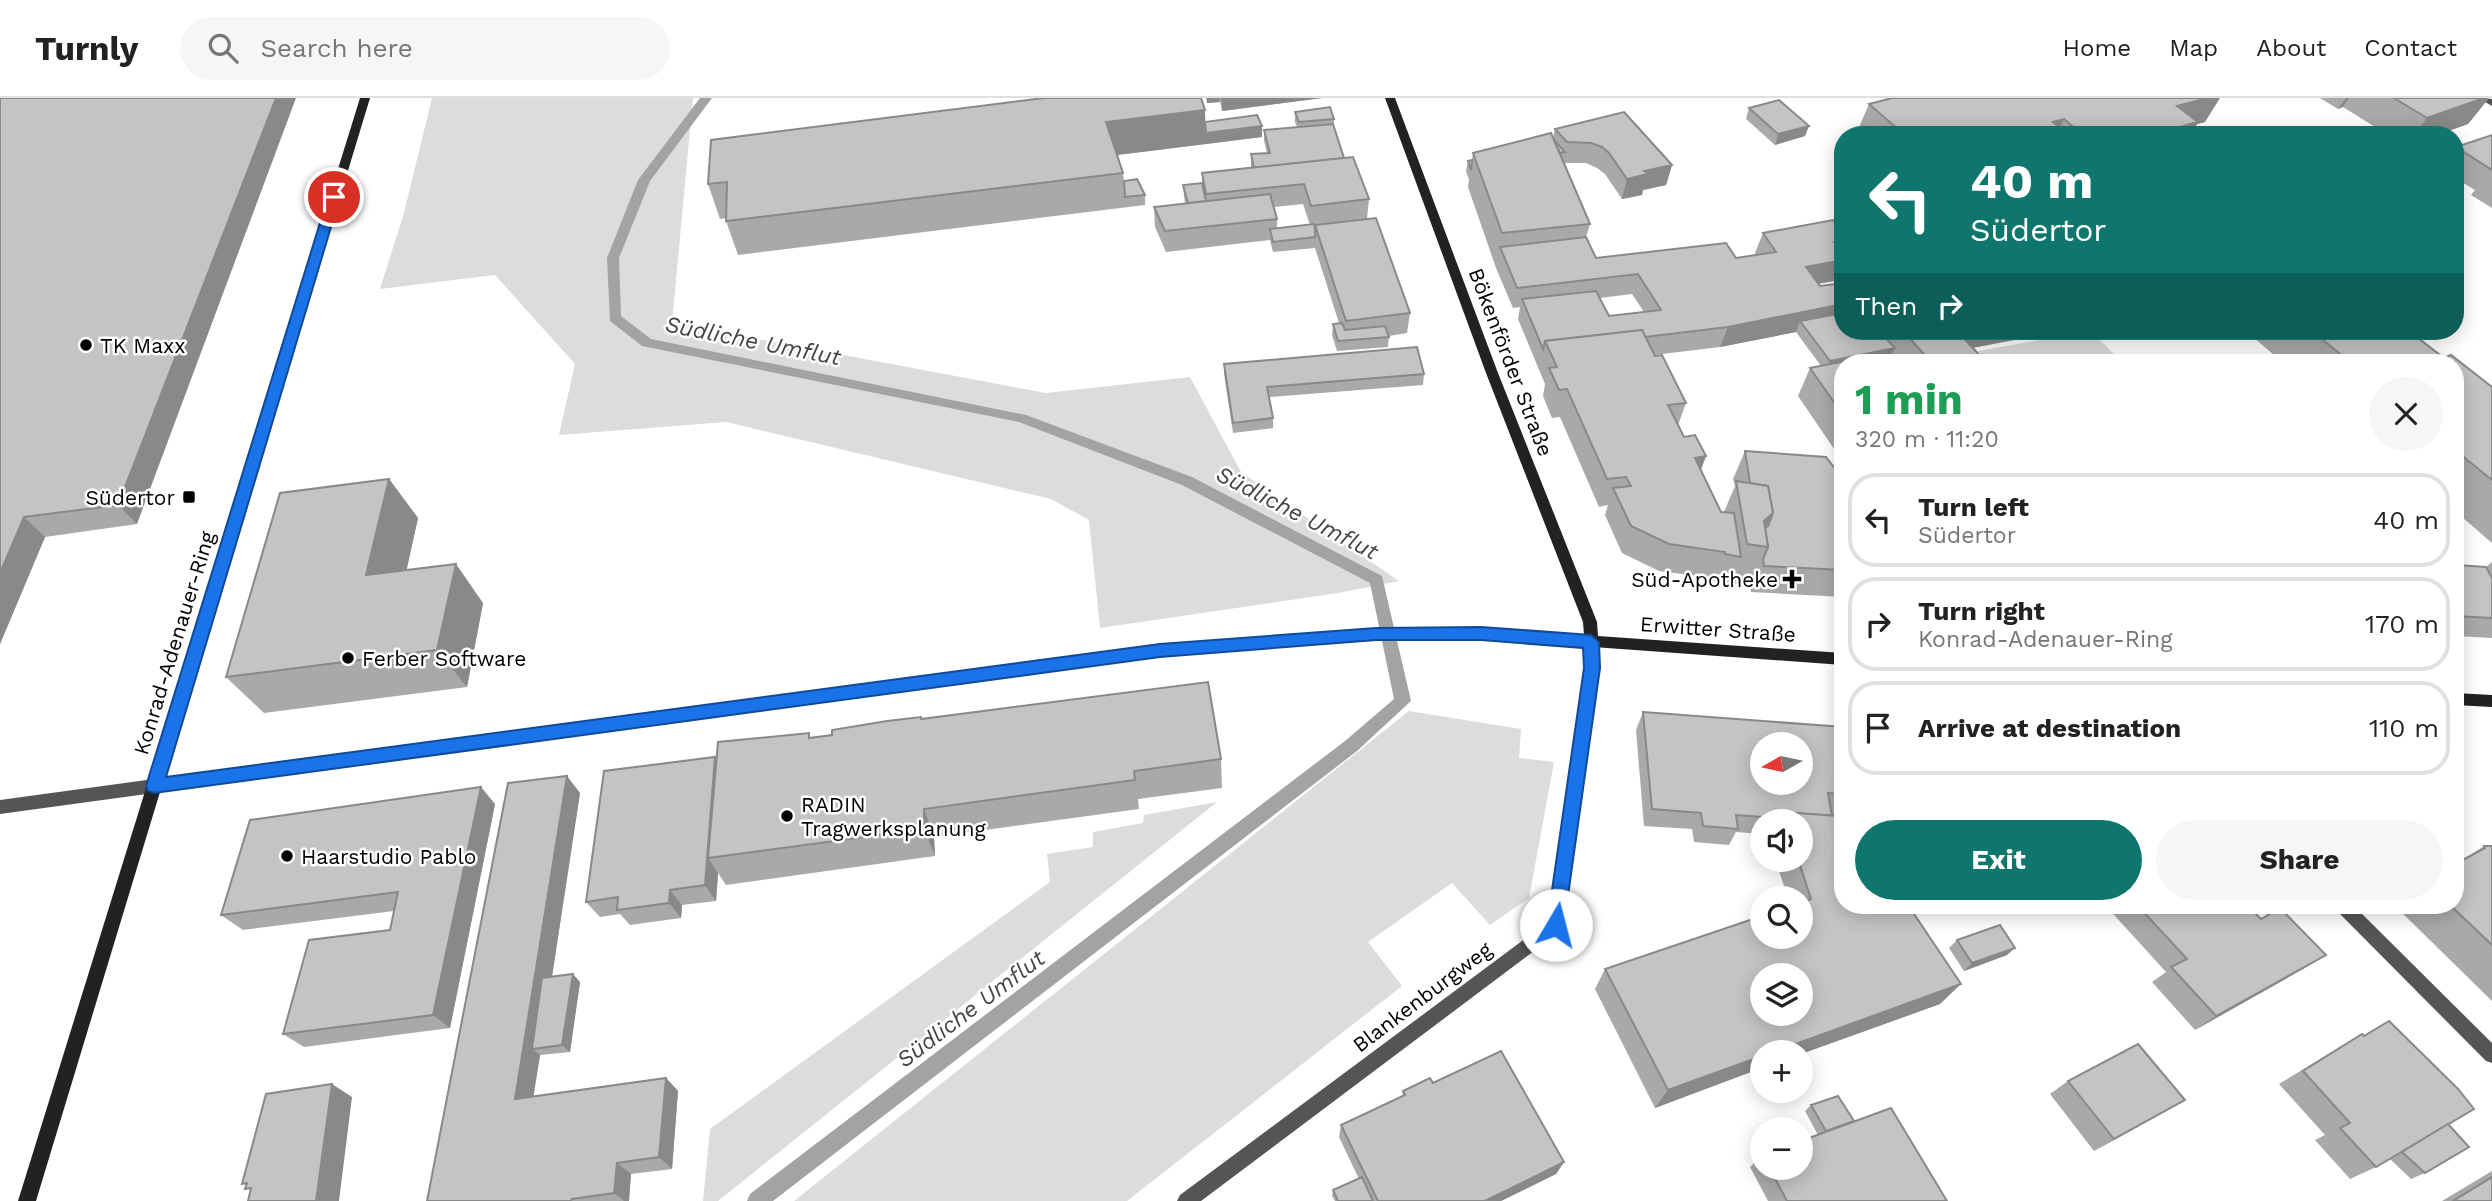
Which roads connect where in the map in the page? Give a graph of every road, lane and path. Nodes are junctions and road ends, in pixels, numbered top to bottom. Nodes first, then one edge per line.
1 (365, 98) edge
2 (1390, 98) edge
3 (2483, 98) edge
4 (2492, 103) edge
5 (1591, 642) junction
6 (1834, 658) edge
7 (2464, 699) edge
8 (2492, 701) edge
9 (154, 786) junction
10 (0, 807) edge
11 (2352, 914) edge
12 (2492, 1055) edge
13 (27, 1201) edge
14 (1186, 1201) edge

1 - 9 street, Konrad-Adenauer-Ring
2 - 5 street, Bökenförder Straße
3 - 4 street
5 - 6 street, Erwitter Straße
5 - 9 street
5 - 14 street, Blankenburgweg
7 - 8 street
9 - 10 street
9 - 13 street, Konrad-Adenauer-Ring
11 - 12 street

